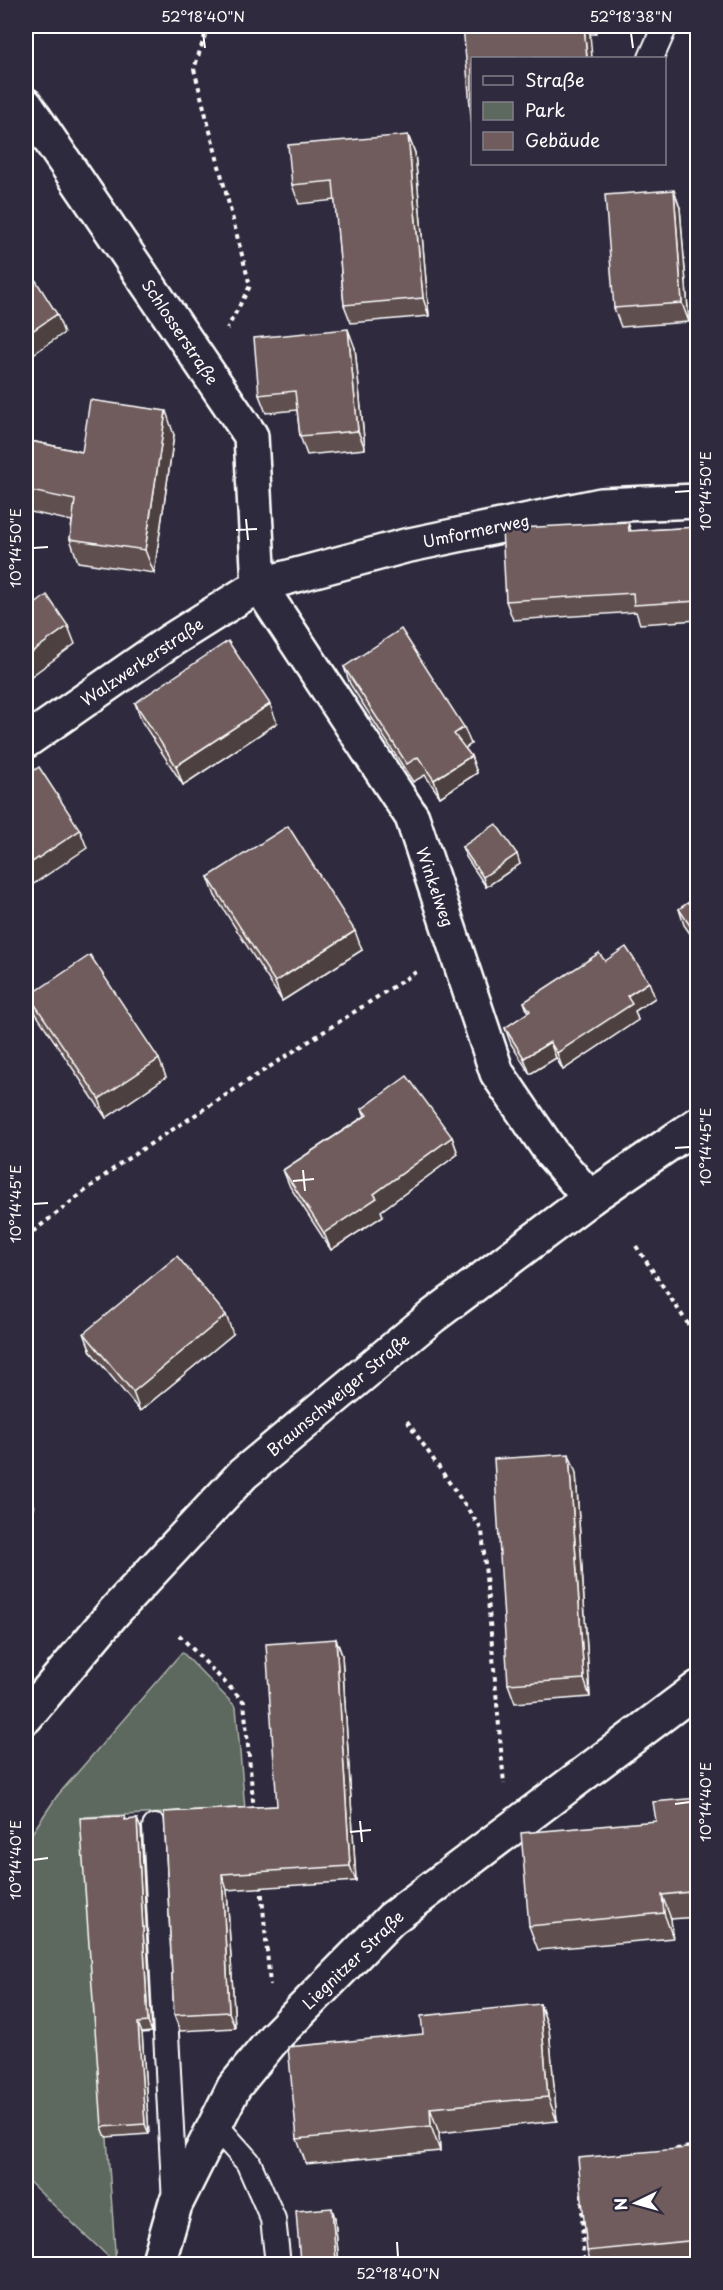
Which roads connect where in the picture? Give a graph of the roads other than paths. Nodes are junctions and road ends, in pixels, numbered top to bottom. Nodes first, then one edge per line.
1 (665, 26) edge
2 (651, 57) edge
3 (26, 105) edge
4 (698, 501) edge
5 (259, 585) junction
6 (26, 741) edge
7 (698, 1124) edge
8 (590, 1198) junction
9 (698, 1688) edge
10 (26, 1717) edge
11 (155, 1827) dead end
12 (215, 2125) junction
13 (175, 2205) junction
14 (158, 2265) edge
15 (278, 2265) edge

1 - 2 lane
3 - 5 street, Schlosserstraße
4 - 5 street, Umformerweg
5 - 6 street, Walzwerkerstraße
5 - 8 street, Winkelweg
7 - 8 street, Braunschweiger Straße
8 - 10 street, Braunschweiger Straße
9 - 12 street, Liegnitzer Straße
11 - 13 lane
12 - 13 street, Liegnitzer Straße
12 - 15 lane
13 - 14 street, Liegnitzer Straße

